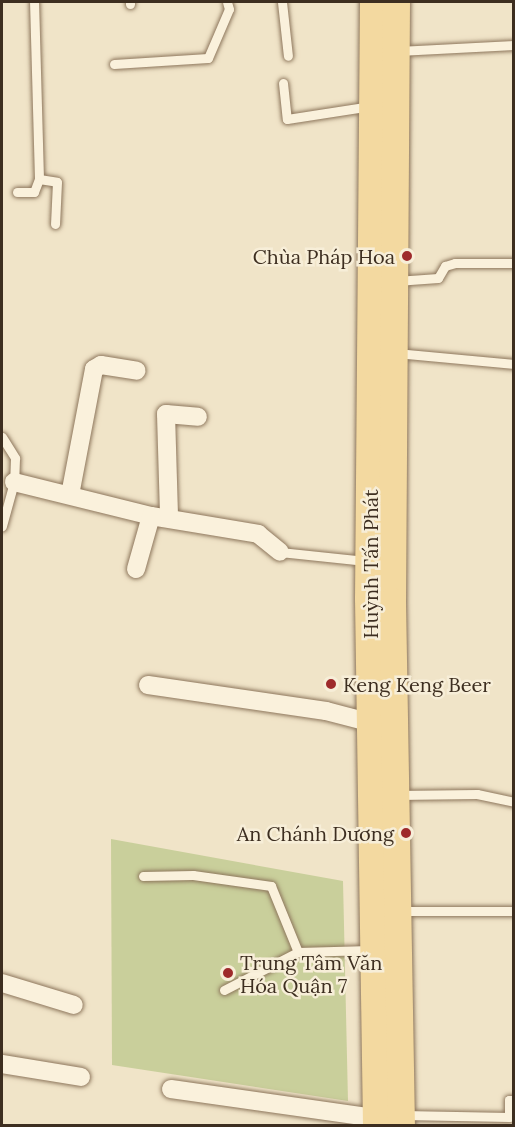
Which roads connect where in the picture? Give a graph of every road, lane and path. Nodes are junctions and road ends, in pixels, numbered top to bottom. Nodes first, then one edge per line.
1 (34, 2) edge
2 (227, 2) edge
3 (282, 2) edge
4 (374, 2) edge
5 (396, 2) edge
6 (513, 45) edge
7 (395, 51) junction
8 (288, 56) dead end
9 (114, 64) dead end
10 (283, 82) dead end
11 (374, 106) junction
12 (39, 179) junction
13 (16, 192) dead end
14 (54, 224) dead end
15 (513, 263) edge
16 (396, 281) junction
17 (384, 352) junction
18 (513, 364) edge
19 (136, 371) dead end
20 (198, 417) dead end
21 (2, 437) edge
22 (14, 482) junction
23 (70, 495) junction
24 (160, 515) junction
25 (2, 526) edge
26 (280, 552) joint
27 (368, 561) junction
28 (136, 569) dead end
29 (148, 685) dead end
30 (372, 723) junction
31 (397, 795) junction
32 (513, 801) edge
33 (143, 876) dead end
34 (399, 911) junction
35 (513, 911) edge
36 (375, 950) junction
37 (298, 952) junction
38 (2, 983) edge
39 (224, 990) dead end
40 (74, 1005) dead end
41 (2, 1064) edge
42 (81, 1077) dead end
43 (171, 1089) dead end
44 (513, 1100) edge
45 (388, 1121) edge
46 (445, 1121) edge
47 (508, 1121) edge

1 - 12 lane
2 - 9 lane
3 - 8 lane
4 - 11 main road, Huỳnh Tấn Phát
5 - 7 main road, Huỳnh Tấn Phát
6 - 7 lane
7 - 16 main road, Huỳnh Tấn Phát
10 - 11 lane
11 - 17 main road, Huỳnh Tấn Phát
12 - 13 lane
12 - 14 lane
15 - 16 lane
16 - 17 main road, Huỳnh Tấn Phát
17 - 18 lane
17 - 27 main road, Huỳnh Tấn Phát
17 - 31 main road, Huỳnh Tấn Phát
19 - 23 street
20 - 24 street
21 - 22 lane
22 - 23 street
22 - 25 lane
23 - 24 street
24 - 26 street
24 - 28 street
26 - 27 lane
27 - 30 main road, Huỳnh Tấn Phát
29 - 30 street
30 - 36 main road, Huỳnh Tấn Phát
31 - 32 lane
31 - 34 main road, Huỳnh Tấn Phát
33 - 37 lane
34 - 35 lane
34 - 45 main road, Huỳnh Tấn Phát
36 - 37 lane
36 - 45 main road, Huỳnh Tấn Phát
37 - 39 lane
38 - 40 street
41 - 42 street
43 - 45 street
44 - 47 lane
45 - 46 lane
46 - 47 lane

